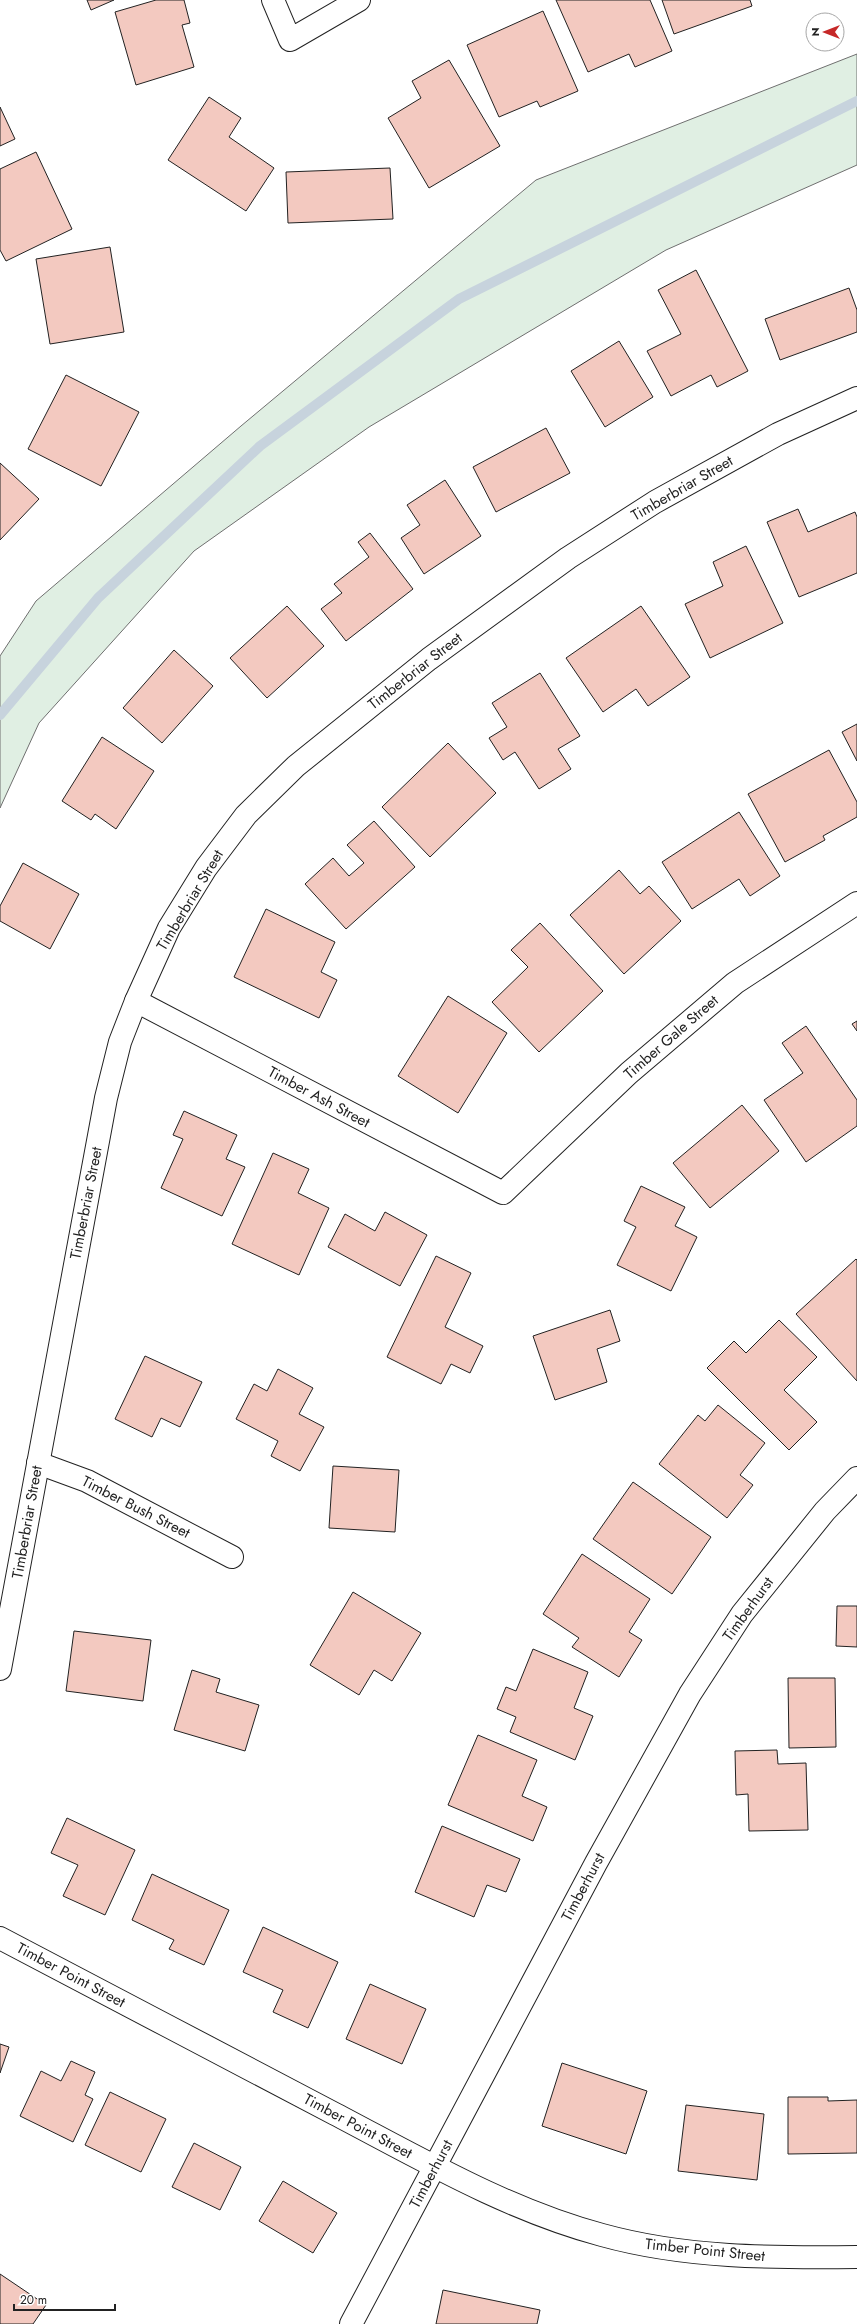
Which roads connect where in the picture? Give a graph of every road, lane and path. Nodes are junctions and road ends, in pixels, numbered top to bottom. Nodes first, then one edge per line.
1 (273, 0) edge
2 (359, 0) edge
3 (857, 398) edge
4 (857, 903) edge
5 (136, 1001) junction
6 (502, 1193) joint
7 (38, 1464) junction
8 (857, 1478) edge
9 (232, 1557) dead end
10 (0, 1669) edge
11 (0, 1938) edge
12 (435, 2166) junction
13 (857, 2257) edge
14 (351, 2324) edge

1 - 2 street
3 - 5 street, Timberbriar Street
4 - 6 street, Timber Gale Street
5 - 6 street, Timber Ash Street
5 - 7 street, Timberbriar Street
7 - 9 street, Timber Bush Street
7 - 10 street, Timberbriar Street
8 - 12 street, Timberhurst
11 - 12 street, Timber Point Street
12 - 13 street, Timber Point Street
12 - 14 street, Timberhurst

